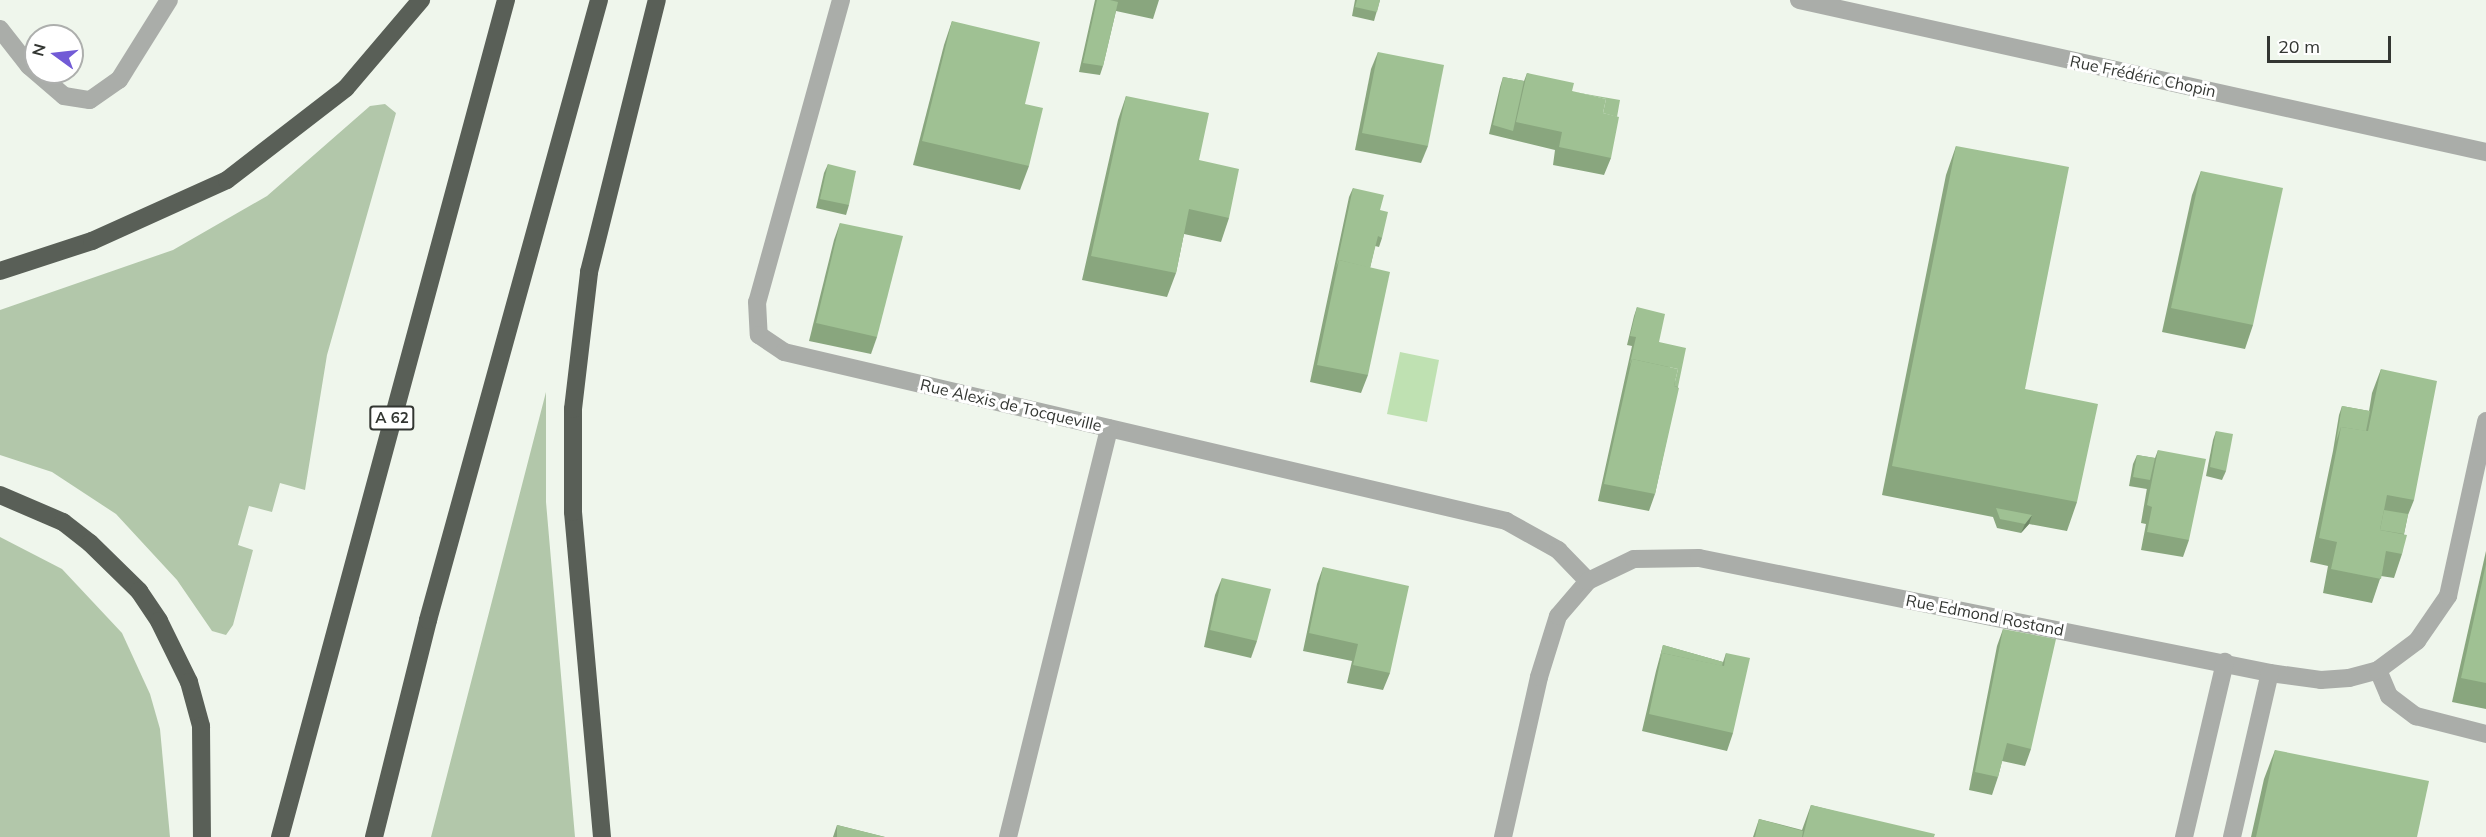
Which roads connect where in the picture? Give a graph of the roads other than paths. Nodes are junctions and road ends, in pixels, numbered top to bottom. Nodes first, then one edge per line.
1 (169, 0) edge
2 (422, 0) edge
3 (506, 0) edge
4 (599, 0) edge
5 (657, 0) edge
6 (841, 0) edge
7 (1799, 0) edge
8 (0, 29) edge
9 (2486, 152) edge
10 (0, 271) edge
11 (2486, 421) edge
12 (1109, 428) junction
13 (0, 495) edge
14 (1588, 581) junction
15 (2225, 662) junction
16 (2378, 670) junction
17 (2270, 673) junction
18 (2486, 734) edge
19 (202, 837) edge
20 (280, 837) edge
21 (374, 837) edge
22 (602, 837) edge
23 (1008, 837) edge
24 (1503, 837) edge
25 (2184, 837) edge
26 (2232, 837) edge

1 - 8 street
2 - 10 highway
3 - 20 highway, A 62
4 - 21 highway
5 - 22 highway
6 - 12 street, Rue Alexis de Tocqueville
7 - 9 street, Rue Frédéric Chopin
11 - 16 street, Rue Edmond Rostand
12 - 14 street, Rue Alexis de Tocqueville
12 - 23 street
13 - 19 highway
14 - 15 street, Rue Edmond Rostand
14 - 24 street, Rue Edmond Rostand
15 - 17 street, Rue Edmond Rostand
15 - 25 street
16 - 17 street, Rue Edmond Rostand
16 - 18 street
17 - 26 street

